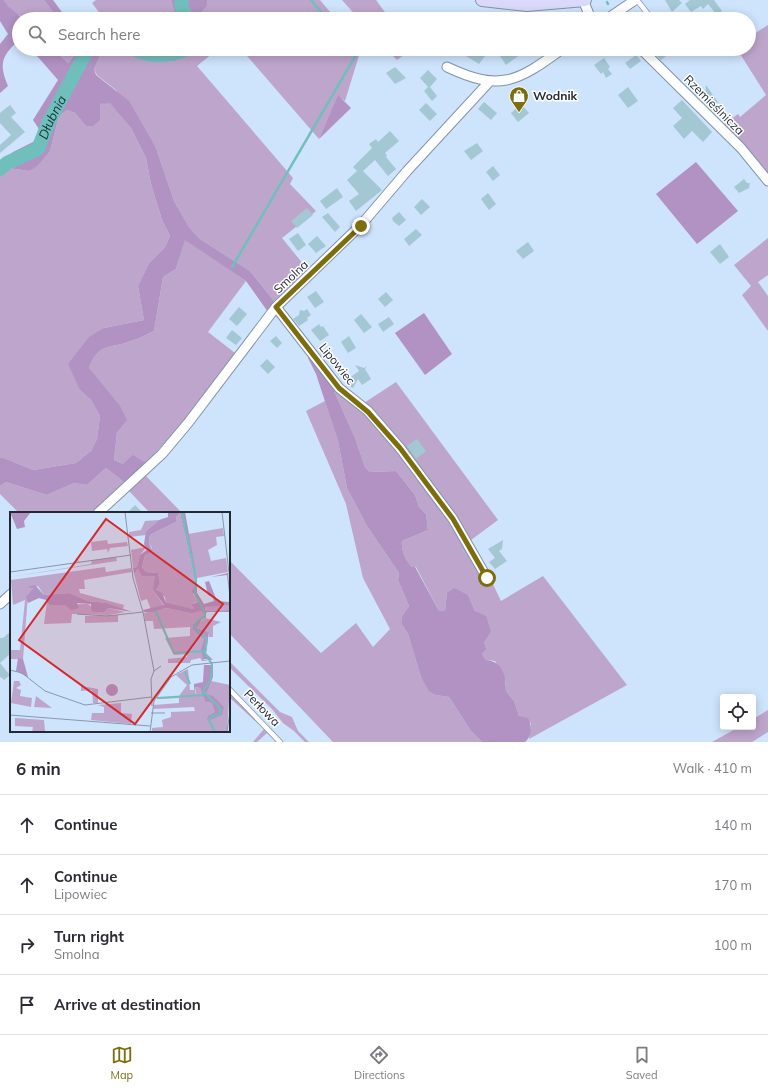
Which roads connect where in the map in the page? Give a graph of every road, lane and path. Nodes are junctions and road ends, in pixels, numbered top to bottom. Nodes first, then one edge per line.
1 (482, 0) edge
2 (584, 0) edge
3 (636, 0) edge
4 (588, 12) edge
5 (619, 12) edge
6 (646, 12) edge
7 (552, 56) edge
8 (648, 56) edge
9 (447, 67) dead end
10 (490, 81) junction
11 (768, 181) edge
12 (276, 307) junction
13 (99, 512) edge
14 (487, 578) dead end
15 (10, 595) edge
16 (0, 604) edge
17 (230, 690) edge
18 (280, 742) edge

1 - 2 main road
2 - 4 street
3 - 5 street
3 - 6 lane
7 - 10 street
8 - 11 street, Rzemieślnicza
9 - 10 street
10 - 12 street, Smolna
12 - 13 street, Smolna
12 - 14 street, Lipowiec
15 - 16 street
17 - 18 lane, Perłowa

